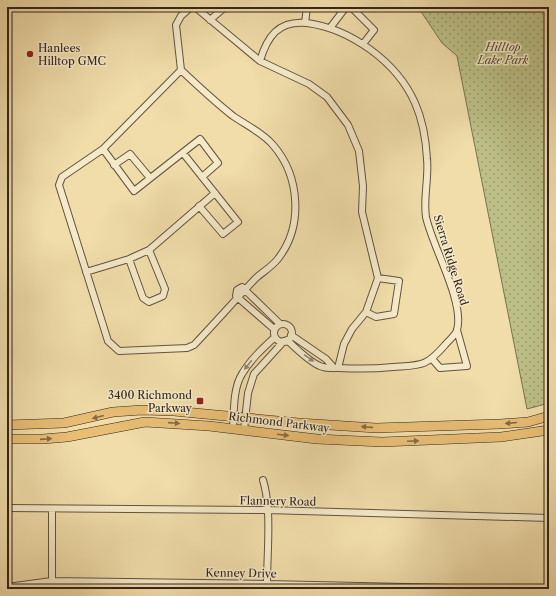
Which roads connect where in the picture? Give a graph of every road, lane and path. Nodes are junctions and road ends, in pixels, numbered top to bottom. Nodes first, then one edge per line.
1 (10, 7) edge
2 (191, 7) edge
3 (195, 7) edge
4 (225, 7) edge
5 (307, 7) edge
6 (346, 7) edge
7 (351, 7) edge
8 (7, 12) edge
9 (210, 20) junction
10 (305, 23) junction
11 (330, 28) junction
12 (363, 44) junction
13 (260, 61) junction
14 (180, 70) junction
15 (103, 149) junction
16 (182, 153) junction
17 (114, 165) junction
18 (202, 176) junction
19 (150, 178) junction
20 (215, 194) junction
21 (199, 206) junction
22 (149, 250) junction
23 (129, 259) junction
24 (86, 272) junction
25 (378, 278) junction
26 (246, 290) junction
27 (239, 298) junction
28 (264, 309) junction
29 (366, 312) junction
30 (258, 315) junction
31 (280, 324) junction
32 (274, 329) junction
33 (457, 330) junction
34 (275, 337) junction
35 (288, 339) junction
36 (433, 360) junction
37 (336, 368) junction
38 (234, 416) junction
39 (549, 416) edge
40 (245, 417) junction
41 (7, 425) edge
42 (233, 429) junction
43 (244, 430) junction
44 (549, 430) edge
45 (7, 439) edge
46 (263, 480) dead end
47 (7, 508) edge
48 (52, 509) junction
49 (267, 510) junction
50 (549, 518) edge
51 (52, 582) junction
52 (267, 584) junction
53 (7, 586) edge
54 (443, 588) edge
55 (52, 589) edge
56 (498, 589) edge

1 - 8 street
2 - 14 street
3 - 9 street
4 - 9 street
5 - 10 street
6 - 11 street
7 - 12 street
9 - 13 street
10 - 11 street, Sierra Ridge Road
10 - 13 street, Sierra Ridge Road
11 - 12 street, Sierra Ridge Road
12 - 33 street, Sierra Ridge Road
13 - 25 street
14 - 15 street
14 - 26 street
15 - 17 street
15 - 24 street
16 - 18 street
16 - 18 street
16 - 19 street
17 - 19 street
17 - 19 street
18 - 20 street
20 - 21 street
20 - 21 street
21 - 22 street
22 - 23 street
22 - 23 street
23 - 24 street
24 - 27 street
25 - 29 street
25 - 29 street
26 - 27 street
26 - 28 street
27 - 30 street
28 - 30 street
28 - 31 street
29 - 37 street
30 - 32 street
31 - 32 street
31 - 35 street
32 - 34 street
33 - 36 street
33 - 36 street, Sierra Ridge Road
34 - 35 street
34 -> 38 street
35 - 37 street
35 -> 37 street
35 - 40 street
36 - 37 street
38 - 40 highway, Richmond Parkway
38 -> 41 highway, Richmond Parkway
38 - 42 street
39 -> 40 highway, Richmond Parkway
40 - 43 street
42 - 43 highway, Richmond Parkway
45 -> 42 highway, Richmond Parkway
43 -> 44 highway, Richmond Parkway
46 - 49 street
47 - 48 street, Flannery Road
48 - 49 street, Flannery Road
48 - 51 street
49 - 50 street, Flannery Road
49 - 52 street
51 - 52 street, Kenney Drive
51 - 53 street, Kenney Drive
51 - 55 street
52 - 54 street, Kenney Drive
54 - 56 street, Kenney Drive

